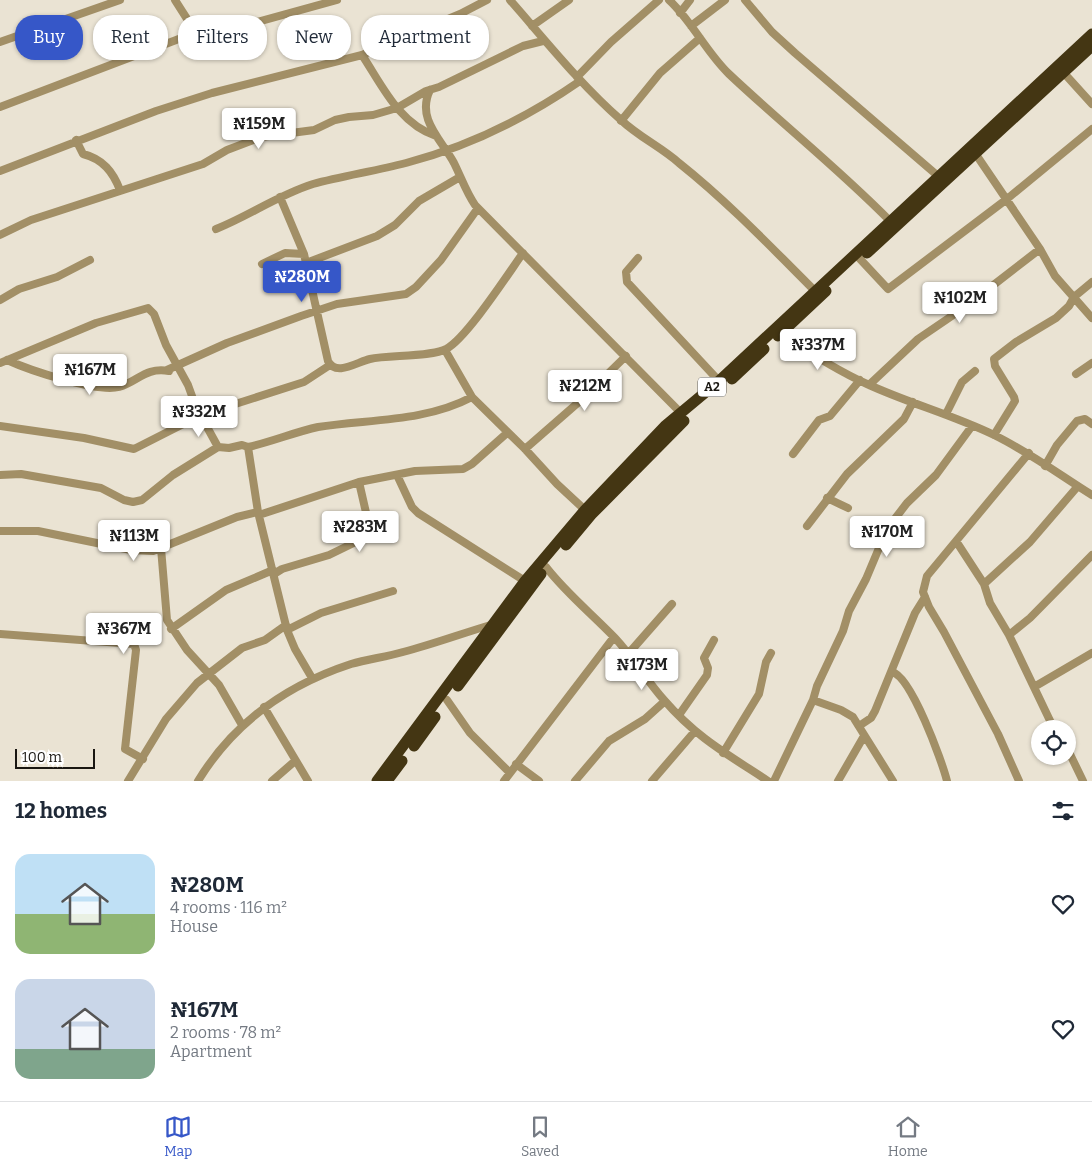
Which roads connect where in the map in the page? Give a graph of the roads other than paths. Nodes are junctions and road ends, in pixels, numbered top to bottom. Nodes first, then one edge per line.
1 (120, 0) edge
2 (175, 0) edge
3 (337, 0) edge
4 (487, 0) edge
5 (510, 0) edge
6 (569, 0) edge
7 (659, 0) edge
8 (669, 0) edge
9 (690, 0) edge
10 (724, 0) edge
11 (745, 0) edge
12 (680, 13) junction
13 (185, 15) edge
14 (458, 15) edge
15 (267, 19) edge
16 (532, 26) junction
17 (691, 26) junction
18 (1092, 34) edge
19 (700, 38) junction
20 (178, 40) edge
21 (543, 41) junction
22 (0, 42) edge
23 (1092, 46) edge
24 (361, 54) edge
25 (366, 60) edge
26 (1063, 72) junction
27 (578, 79) junction
28 (430, 90) junction
29 (1092, 104) edge
30 (0, 107) edge
31 (397, 108) junction
32 (621, 121) junction
33 (1092, 129) edge
34 (436, 136) junction
35 (76, 140) junction
36 (446, 150) junction
37 (975, 153) junction
38 (0, 171) edge
39 (938, 176) junction
40 (460, 177) junction
41 (120, 190) junction
42 (280, 197) junction
43 (1007, 199) junction
44 (478, 208) junction
45 (890, 221) junction
46 (216, 229) dead end
47 (0, 235) edge
48 (1040, 249) junction
49 (523, 253) junction
50 (304, 254) junction
51 (638, 258) dead end
52 (860, 259) junction
53 (90, 260) dead end
54 (306, 262) junction
55 (262, 264) dead end
56 (1092, 282) edge
57 (815, 291) junction
58 (1074, 297) junction
59 (0, 300) edge
60 (315, 312) junction
61 (1092, 318) edge
62 (780, 334) junction
63 (445, 350) junction
64 (626, 356) junction
65 (4, 362) edge
66 (1092, 363) edge
67 (177, 365) junction
68 (330, 365) junction
69 (166, 370) junction
70 (975, 371) dead end
71 (181, 374) junction
72 (1076, 374) dead end
73 (860, 380) junction
74 (719, 381) junction
75 (868, 385) junction
76 (472, 397) junction
77 (913, 402) junction
78 (682, 413) junction
79 (946, 414) junction
80 (201, 415) junction
81 (1092, 424) edge
82 (0, 426) edge
83 (972, 426) junction
84 (507, 433) junction
85 (994, 435) junction
86 (218, 447) junction
87 (248, 448) junction
88 (525, 449) junction
89 (792, 454) dead end
90 (1028, 454) junction
91 (1045, 466) junction
92 (0, 474) edge
93 (397, 476) junction
94 (359, 482) junction
95 (1078, 486) junction
96 (1092, 495) edge
97 (827, 498) junction
98 (848, 508) dead end
99 (585, 510) junction
100 (258, 513) junction
101 (807, 526) dead end
102 (0, 531) edge
103 (956, 541) junction
104 (161, 548) junction
105 (1092, 555) edge
106 (546, 567) junction
107 (274, 572) junction
108 (525, 581) junction
109 (984, 584) junction
110 (393, 591) dead end
111 (925, 597) junction
112 (672, 604) dead end
113 (495, 624) junction
114 (286, 628) junction
115 (171, 629) junction
116 (0, 634) edge
117 (1009, 635) junction
118 (614, 637) junction
119 (714, 640) dead end
120 (629, 653) junction
121 (771, 653) dead end
122 (1092, 653) edge
123 (892, 672) junction
124 (209, 673) junction
125 (312, 678) junction
126 (1034, 687) junction
127 (447, 700) junction
128 (813, 700) junction
129 (665, 701) junction
130 (264, 708) junction
131 (679, 715) junction
132 (1050, 720) edge
133 (242, 725) junction
134 (859, 726) junction
135 (695, 731) junction
136 (864, 736) junction
137 (723, 754) junction
138 (143, 759) junction
139 (295, 761) junction
140 (516, 764) junction
141 (1075, 765) edge
142 (509, 772) junction
143 (128, 781) edge
144 (198, 781) edge
145 (272, 781) edge
146 (308, 781) edge
147 (377, 781) edge
148 (387, 781) edge
149 (504, 781) edge
150 (539, 781) edge
151 (574, 781) edge
152 (652, 781) edge
153 (768, 781) edge
154 (774, 781) edge
155 (838, 781) edge
156 (893, 781) edge
157 (947, 781) edge
158 (1019, 781) edge
159 (1083, 781) edge

1 - 22 street
2 - 13 street
3 - 15 street
4 - 14 street
5 - 16 street
6 - 16 street
7 - 27 street
8 - 12 street
9 - 12 street
10 - 17 street
11 - 39 street
12 - 17 street
16 - 21 street
17 - 19 street
18 - 39 highway, A2
19 - 32 street
19 - 45 street
20 - 30 street
21 - 27 street
21 - 28 street
23 - 26 highway, A2
24 - 35 street
25 - 31 street
26 - 29 street
26 - 37 highway, A2
27 - 32 street
27 - 36 street
28 - 31 street
28 - 34 street
31 - 34 street
31 - 41 street
32 - 57 street
33 - 43 street
34 - 36 street
35 - 38 street
35 - 41 street
36 - 40 street
36 - 42 street
37 - 43 street
37 - 52 highway, A2
39 - 45 highway, A2
40 - 44 street
40 - 54 street
41 - 47 street
42 - 46 street
42 - 50 street
43 - 48 street
43 - 52 street
44 - 49 street
44 - 60 street
45 - 57 highway, A2
48 - 58 street
48 - 75 street
49 - 63 street
49 - 64 street
50 - 54 street
50 - 55 street
51 - 74 street
52 - 62 highway, A2
53 - 59 street
54 - 60 street
56 - 58 street
57 - 74 highway, A2
58 - 61 street
58 - 85 street
60 - 67 street
60 - 68 street
62 - 73 street
62 - 106 highway, A2
63 - 68 street
63 - 76 street
64 - 78 street
64 - 88 street
65 - 67 street
65 - 69 street
66 - 72 street
67 - 69 street
67 - 71 street
68 - 80 street
69 - 71 street
70 - 79 street
71 - 80 street
73 - 75 street
73 - 89 street
74 - 78 highway, A2
75 - 77 street
76 - 84 street
76 - 87 street
77 - 79 street
77 - 97 street
78 - 99 highway, A2
79 - 83 street
80 - 82 street
80 - 86 street
81 - 91 street
83 - 85 street
83 - 128 street
84 - 88 street
84 - 93 street
85 - 90 street
86 - 87 street
86 - 92 street
87 - 100 street
88 - 99 street
90 - 91 street
90 - 103 street
91 - 95 street
93 - 94 street
93 - 108 street
94 - 100 street
94 - 107 street
95 - 96 street
95 - 109 street
97 - 98 street
97 - 101 street
99 - 108 highway, A2
100 - 104 street
100 - 107 street
102 - 104 street
103 - 109 street
103 - 111 street
104 - 115 street
105 - 117 street
106 - 118 street
106 - 127 highway, A2
107 - 114 street
107 - 115 street
108 - 113 highway, A2
109 - 117 street
110 - 114 street
111 - 123 street
111 - 158 street
112 - 120 street
113 - 125 street
113 - 147 highway, A2
114 - 124 street
114 - 125 street
115 - 124 street
116 - 138 street
117 - 126 street
118 - 120 street
118 - 140 street
119 - 131 street
120 - 129 street
121 - 137 street
122 - 126 street
123 - 134 street
123 - 157 street
124 - 133 street
124 - 138 street
125 - 130 street
126 - 132 street
127 - 142 street
127 - 148 highway, A2
128 - 134 street
128 - 154 street
129 - 131 street
129 - 151 street
130 - 133 street
130 - 139 street
131 - 135 street
133 - 144 street
134 - 136 street
135 - 137 street
135 - 152 street
136 - 155 street
136 - 156 street
137 - 153 street
138 - 143 street
139 - 145 street
139 - 146 street
140 - 142 street
140 - 150 street
141 - 159 street
142 - 149 street

